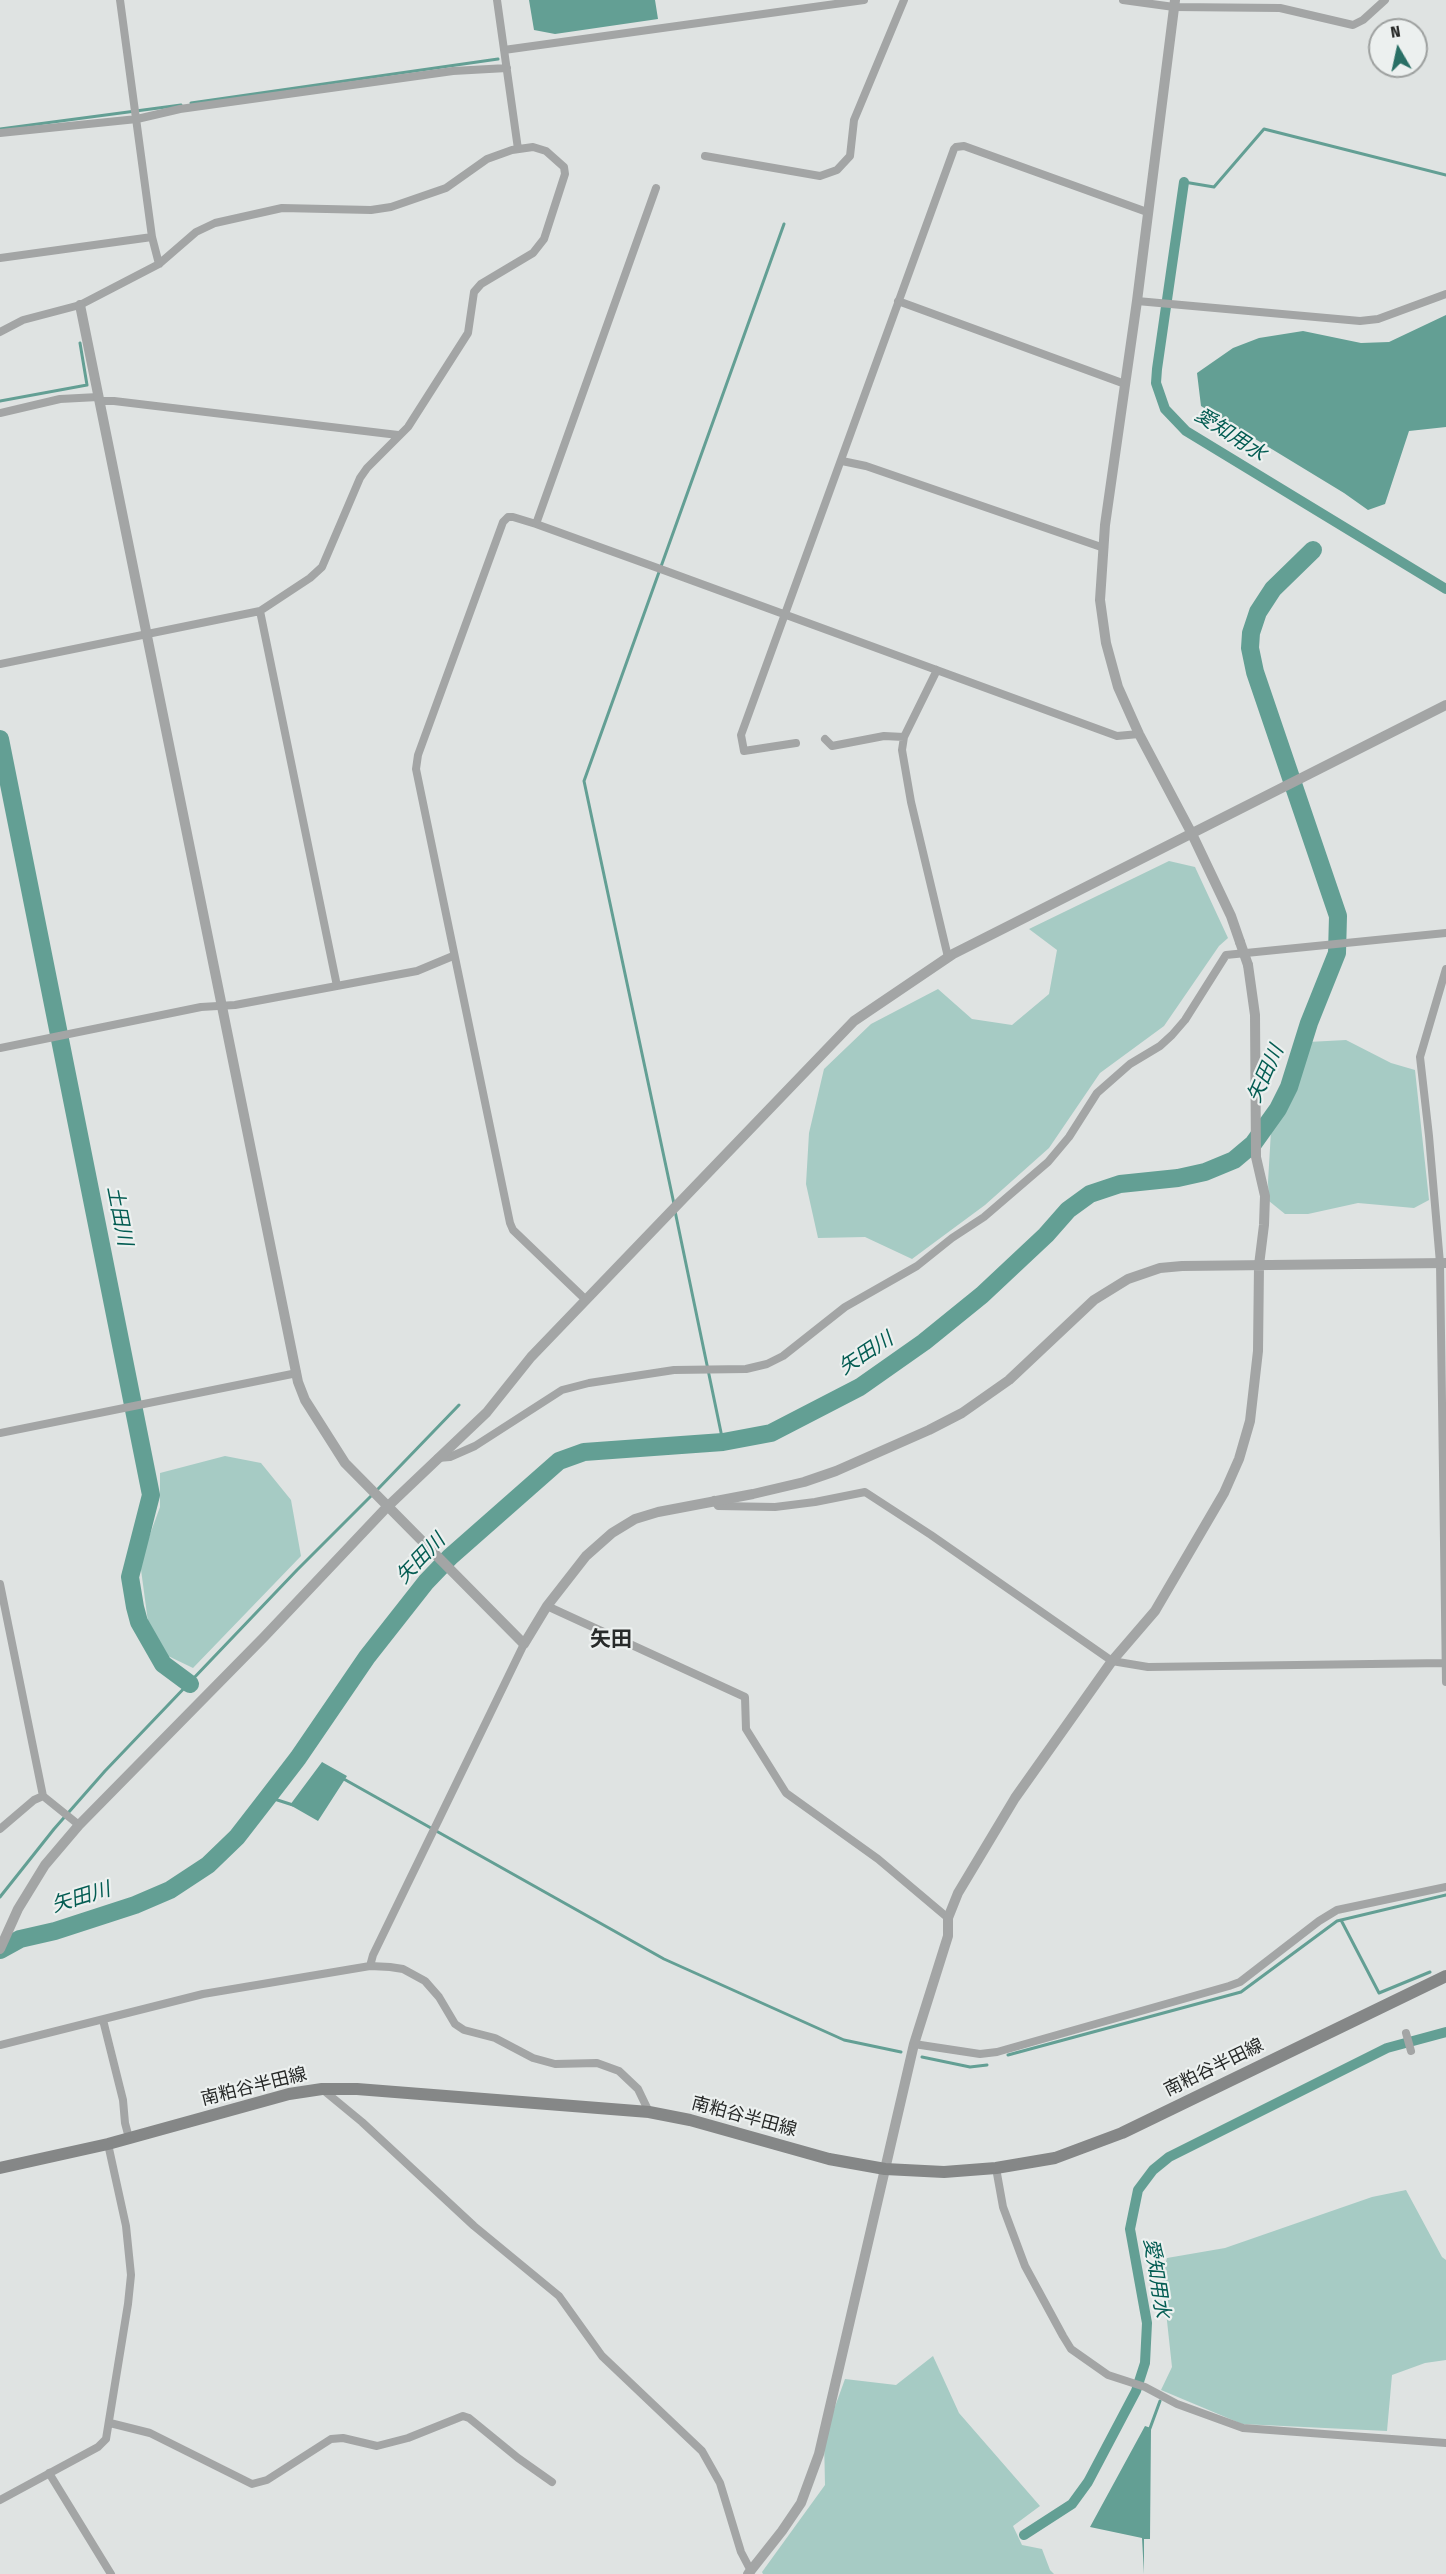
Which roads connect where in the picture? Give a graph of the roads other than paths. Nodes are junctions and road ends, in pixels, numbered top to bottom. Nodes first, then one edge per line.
1 (120, 0) edge
2 (498, 0) edge
3 (864, 0) edge
4 (904, 0) edge
5 (1123, 0) edge
6 (1385, 0) edge
7 (1175, 3) edge
8 (504, 50) junction
9 (507, 68) junction
10 (137, 119) junction
11 (0, 133) edge
12 (519, 149) junction
13 (705, 156) dead end
14 (656, 188) dead end
15 (1147, 212) junction
16 (152, 237) junction
17 (0, 258) edge
18 (159, 264) junction
19 (1446, 294) edge
20 (898, 301) junction
21 (1137, 302) junction
22 (80, 305) junction
23 (0, 332) edge
24 (1125, 384) junction
25 (99, 399) junction
26 (0, 413) edge
27 (398, 435) junction
28 (842, 460) junction
29 (536, 524) junction
30 (1104, 548) junction
31 (260, 611) junction
32 (785, 615) junction
33 (147, 633) junction
34 (0, 664) edge
35 (937, 670) junction
36 (1446, 705) edge
37 (1139, 734) junction
38 (904, 737) junction
39 (825, 739) dead end
40 (796, 743) dead end
41 (1192, 834) junction
42 (1446, 933) edge
43 (453, 956) junction
44 (948, 957) junction
45 (1446, 969) edge
46 (337, 986) junction
47 (222, 1004) junction
48 (0, 1048) edge
49 (1443, 1263) edge
50 (1258, 1265) junction
51 (586, 1299) junction
52 (297, 1373) junction
53 (0, 1433) edge
54 (438, 1458) junction
55 (714, 1500) junction
56 (387, 1507) junction
57 (0, 1584) edge
58 (547, 1606) junction
59 (524, 1644) junction
60 (1112, 1660) junction
61 (1444, 1664) junction
62 (1446, 1682) edge
63 (43, 1796) junction
64 (79, 1825) junction
65 (0, 1829) edge
66 (1446, 1887) edge
67 (948, 1918) junction
68 (0, 1949) edge
69 (370, 1966) junction
70 (1446, 1976) edge
71 (103, 2020) junction
72 (1406, 2033) dead end
73 (914, 2044) junction
74 (0, 2045) edge
75 (1411, 2051) dead end
76 (322, 2089) junction
77 (648, 2112) junction
78 (129, 2138) junction
79 (108, 2144) junction
80 (0, 2168) edge
81 (996, 2168) junction
82 (885, 2169) junction
83 (110, 2423) junction
84 (1446, 2443) edge
85 (49, 2473) junction
86 (552, 2482) dead end
87 (0, 2500) edge
88 (750, 2573) edge
89 (111, 2574) edge

1 - 10 street
2 - 8 street
3 - 8 street
4 - 13 street
5 - 7 street
6 - 7 street
7 - 15 street
8 - 9 street
9 - 10 street
9 - 12 street
10 - 11 street
10 - 16 street
12 - 18 street
12 - 27 street
14 - 29 street
15 - 20 street
15 - 21 street
16 - 17 street
16 - 18 street
18 - 22 street
19 - 21 street
20 - 24 street
20 - 28 street
21 - 24 street
22 - 23 street
22 - 25 street
24 - 30 street
25 - 26 street
25 - 27 street
25 - 33 street
27 - 31 street
28 - 30 street
28 - 32 street
29 - 32 street
29 - 43 street
30 - 37 street
31 - 33 street
31 - 46 street
32 - 35 street
32 - 40 street
33 - 34 street
33 - 47 street
35 - 37 street
35 - 38 street
36 - 41 street
37 - 41 street
38 - 39 street
38 - 44 street
41 - 44 street
41 - 50 street, bridge
42 - 54 street
43 - 46 street
43 - 51 street
44 - 51 street
45 - 49 street
46 - 47 street
47 - 48 street
47 - 52 street
49 - 50 street
49 - 61 street
50 - 55 street
50 - 60 street
51 - 54 street
52 - 53 street
52 - 56 street
54 - 56 street
55 - 58 street
55 - 60 street
56 - 59 street
56 - 64 street
57 - 63 street
58 - 59 street
58 - 67 street
59 - 69 street
60 - 61 street
60 - 67 street
61 - 62 street
63 - 64 street
63 - 65 street
64 - 68 street
66 - 73 street
67 - 73 street
69 - 71 street
69 - 77 street
70 - 81 main road, 南粕谷半田線
71 - 74 street
71 - 78 street
72 - 75 street
73 - 82 street
76 - 77 main road, 南粕谷半田線
76 - 78 main road, 南粕谷半田線
76 - 88 street
77 - 82 main road, 南粕谷半田線
78 - 79 main road, 南粕谷半田線
79 - 80 main road, 南粕谷半田線
79 - 83 street
81 - 82 main road, 南粕谷半田線
81 - 84 street
82 - 88 street
83 - 85 street
83 - 86 street
85 - 87 street
85 - 89 street

